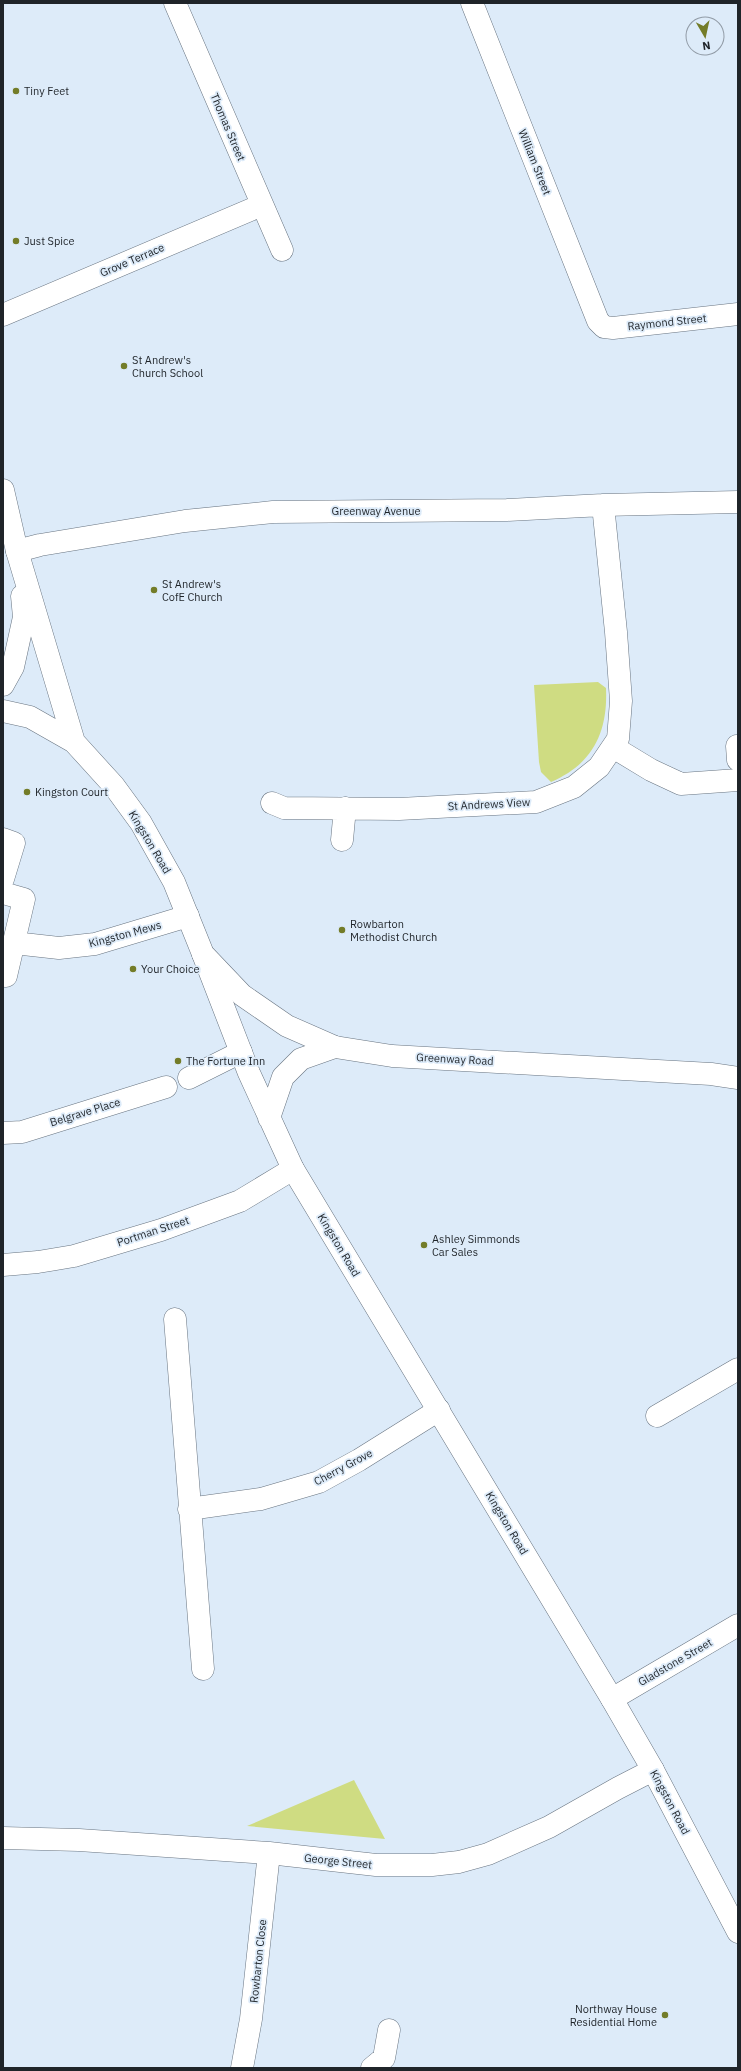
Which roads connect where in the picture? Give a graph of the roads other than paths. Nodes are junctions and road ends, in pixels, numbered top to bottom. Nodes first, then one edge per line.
1 (175, 3) edge
2 (472, 3) edge
3 (262, 205) junction
4 (282, 250) dead end
5 (3, 314) edge
6 (738, 314) edge
7 (598, 321) joint
8 (3, 490) edge
9 (738, 502) edge
10 (603, 505) junction
11 (17, 551) junction
12 (3, 685) edge
13 (3, 711) edge
14 (74, 742) junction
15 (613, 747) junction
16 (738, 780) edge
17 (272, 803) dead end
18 (345, 808) junction
19 (3, 839) edge
20 (342, 840) dead end
21 (3, 878) edge
22 (3, 893) edge
23 (188, 916) junction
24 (14, 944) junction
25 (203, 954) junction
26 (6, 976) dead end
27 (335, 1047) junction
28 (241, 1052) junction
29 (190, 1078) dead end
30 (738, 1078) edge
31 (166, 1087) dead end
32 (269, 1118) junction
33 (3, 1133) edge
34 (293, 1169) junction
35 (3, 1265) edge
36 (175, 1319) dead end
37 (738, 1369) edge
38 (439, 1410) junction
39 (657, 1416) dead end
40 (189, 1509) junction
41 (738, 1625) edge
42 (203, 1669) dead end
43 (612, 1699) junction
44 (653, 1770) junction
45 (3, 1838) edge
46 (269, 1853) junction
47 (738, 1932) edge
48 (389, 2030) dead end
49 (242, 2068) edge
50 (372, 2068) edge

1 - 3 street, Thomas Street
2 - 7 street, William Street
3 - 4 street, Thomas Street
3 - 5 street, Grove Terrace
6 - 7 street, Raymond Street
8 - 11 street, Kingston Road
9 - 10 street, Greenway Avenue
10 - 11 street, Greenway Avenue
10 - 15 street, St Andrews View
11 - 12 street, Kingston Road
11 - 14 street, Kingston Road
13 - 14 street
14 - 23 street, Kingston Road
15 - 16 street
15 - 18 street, St Andrews View
17 - 18 street, St Andrews View
18 - 20 street
19 - 21 street
22 - 24 street
23 - 24 street, Kingston Mews
23 - 25 street, Kingston Road
24 - 26 street
25 - 27 street, Greenway Road
25 - 28 street, Kingston Road
27 - 30 street, Greenway Road
27 - 32 street
28 - 29 street
28 - 32 street, Kingston Road
31 - 33 street, Belgrave Place
32 - 34 street, Kingston Road
34 - 35 street, Portman Street
34 - 38 street, Kingston Road
36 - 40 street
37 - 39 street
38 - 40 street, Cherry Grove
38 - 43 street, Kingston Road
40 - 42 street
41 - 43 street, Gladstone Street
43 - 44 street, Kingston Road
44 - 46 street, George Street
44 - 47 street, Kingston Road
45 - 46 street, George Street
46 - 49 street, Rowbarton Close
48 - 50 street

